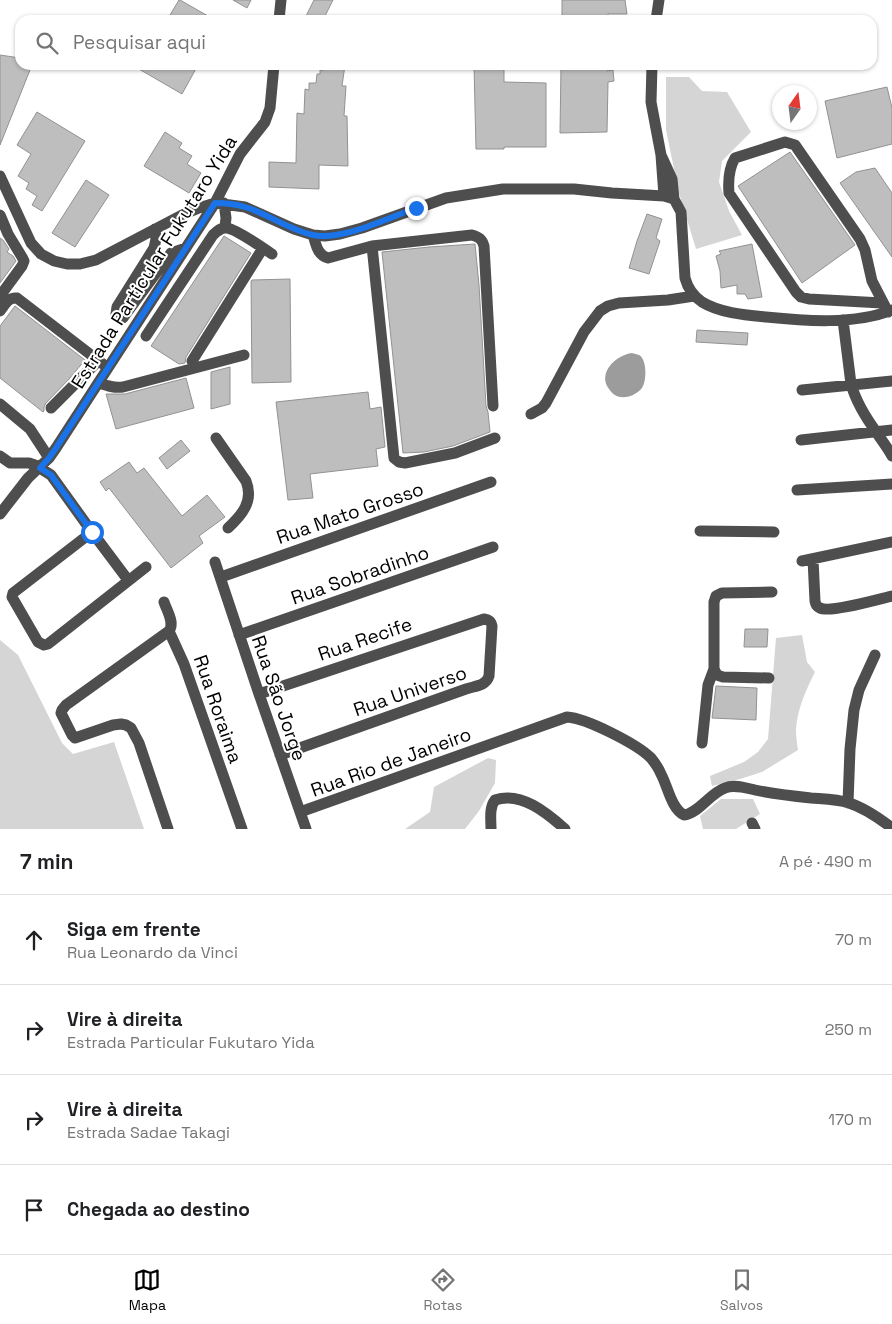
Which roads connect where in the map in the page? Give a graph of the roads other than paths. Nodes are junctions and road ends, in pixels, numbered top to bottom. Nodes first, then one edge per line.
1 (281, 0) edge
2 (658, 0) edge
3 (280, 15) edge
4 (656, 15) edge
5 (273, 70) edge
6 (652, 70) edge
7 (0, 176) edge
8 (669, 198) junction
9 (219, 203) junction
10 (0, 216) edge
11 (225, 227) junction
12 (155, 229) junction
13 (313, 235) junction
14 (372, 246) junction
15 (186, 248) junction
16 (0, 296) edge
17 (694, 296) junction
18 (887, 309) edge
19 (0, 311) edge
20 (843, 320) junction
21 (146, 336) dead end
22 (244, 355) dead end
23 (98, 361) junction
24 (192, 361) dead end
25 (108, 368) junction
26 (892, 381) edge
27 (99, 383) junction
28 (851, 384) junction
29 (802, 390) dead end
30 (0, 404) edge
31 (493, 406) dead end
32 (51, 408) dead end
33 (530, 414) dead end
34 (892, 430) edge
35 (876, 432) junction
36 (216, 438) dead end
37 (495, 438) dead end
38 (801, 440) dead end
39 (0, 456) edge
40 (892, 456) edge
41 (49, 458) junction
42 (40, 468) junction
43 (491, 482) dead end
44 (892, 484) edge
45 (797, 490) dead end
46 (0, 514) edge
47 (228, 528) dead end
48 (700, 530) dead end
49 (92, 532) junction
50 (774, 532) dead end
51 (892, 542) edge
52 (493, 547) dead end
53 (215, 562) dead end
54 (146, 567) dead end
55 (221, 577) junction
56 (128, 580) junction
57 (772, 592) dead end
58 (892, 596) edge
59 (164, 602) dead end
60 (484, 619) joint
61 (169, 631) junction
62 (239, 635) junction
63 (875, 655) dead end
64 (714, 669) junction
65 (769, 678) dead end
66 (259, 694) junction
67 (702, 743) dead end
68 (280, 755) junction
69 (848, 803) junction
70 (300, 812) junction
71 (892, 828) edge
72 (168, 829) edge
73 (242, 829) edge
74 (306, 829) edge
75 (491, 829) edge
76 (565, 829) edge

1 - 3 street
2 - 4 street
5 - 9 street, Estrada Particular Fukutaro Yida
6 - 8 street
7 - 12 street
8 - 13 street
8 - 17 street
9 - 11 street
9 - 12 street
9 - 13 street
9 - 15 street, Estrada Particular Fukutaro Yida
10 - 16 street
11 - 21 street
11 - 24 street
12 - 15 street
13 - 14 street
14 - 31 street
14 - 37 street
15 - 25 street, Estrada Particular Fukutaro Yida
17 - 20 street
17 - 33 street
18 - 18 street
18 - 20 street
19 - 23 street
20 - 28 street
22 - 27 street
23 - 25 street
23 - 32 street
25 - 27 street, Estrada Particular Fukutaro Yida
26 - 28 street
27 - 41 street, Estrada Particular Fukutaro Yida
28 - 29 street
28 - 35 street
30 - 41 street
34 - 35 street
35 - 38 street
35 - 40 street
36 - 47 street
39 - 42 street
41 - 42 street, Estrada Particular Fukutaro Yida
42 - 46 street, Estrada Particular Fukutaro Yida
42 - 49 street
43 - 55 street, Rua Mato Grosso
44 - 45 street
48 - 50 street
49 - 56 street
49 - 56 street
51 - 58 street
52 - 62 street, Rua Sobradinho
53 - 55 street, Rua São Jorge
54 - 56 street
55 - 62 street, Rua São Jorge
57 - 64 street
59 - 61 street, Rua Roraima
60 - 66 street, Rua Recife
60 - 68 street, Rua Universo
61 - 72 street
61 - 73 street, Rua Roraima
62 - 66 street, Rua São Jorge
63 - 69 street
64 - 65 street
64 - 67 street
66 - 68 street, Rua São Jorge
68 - 70 street, Rua São Jorge
69 - 70 street, Rua Rio de Janeiro
69 - 71 street
70 - 74 street, Rua São Jorge
75 - 76 street

